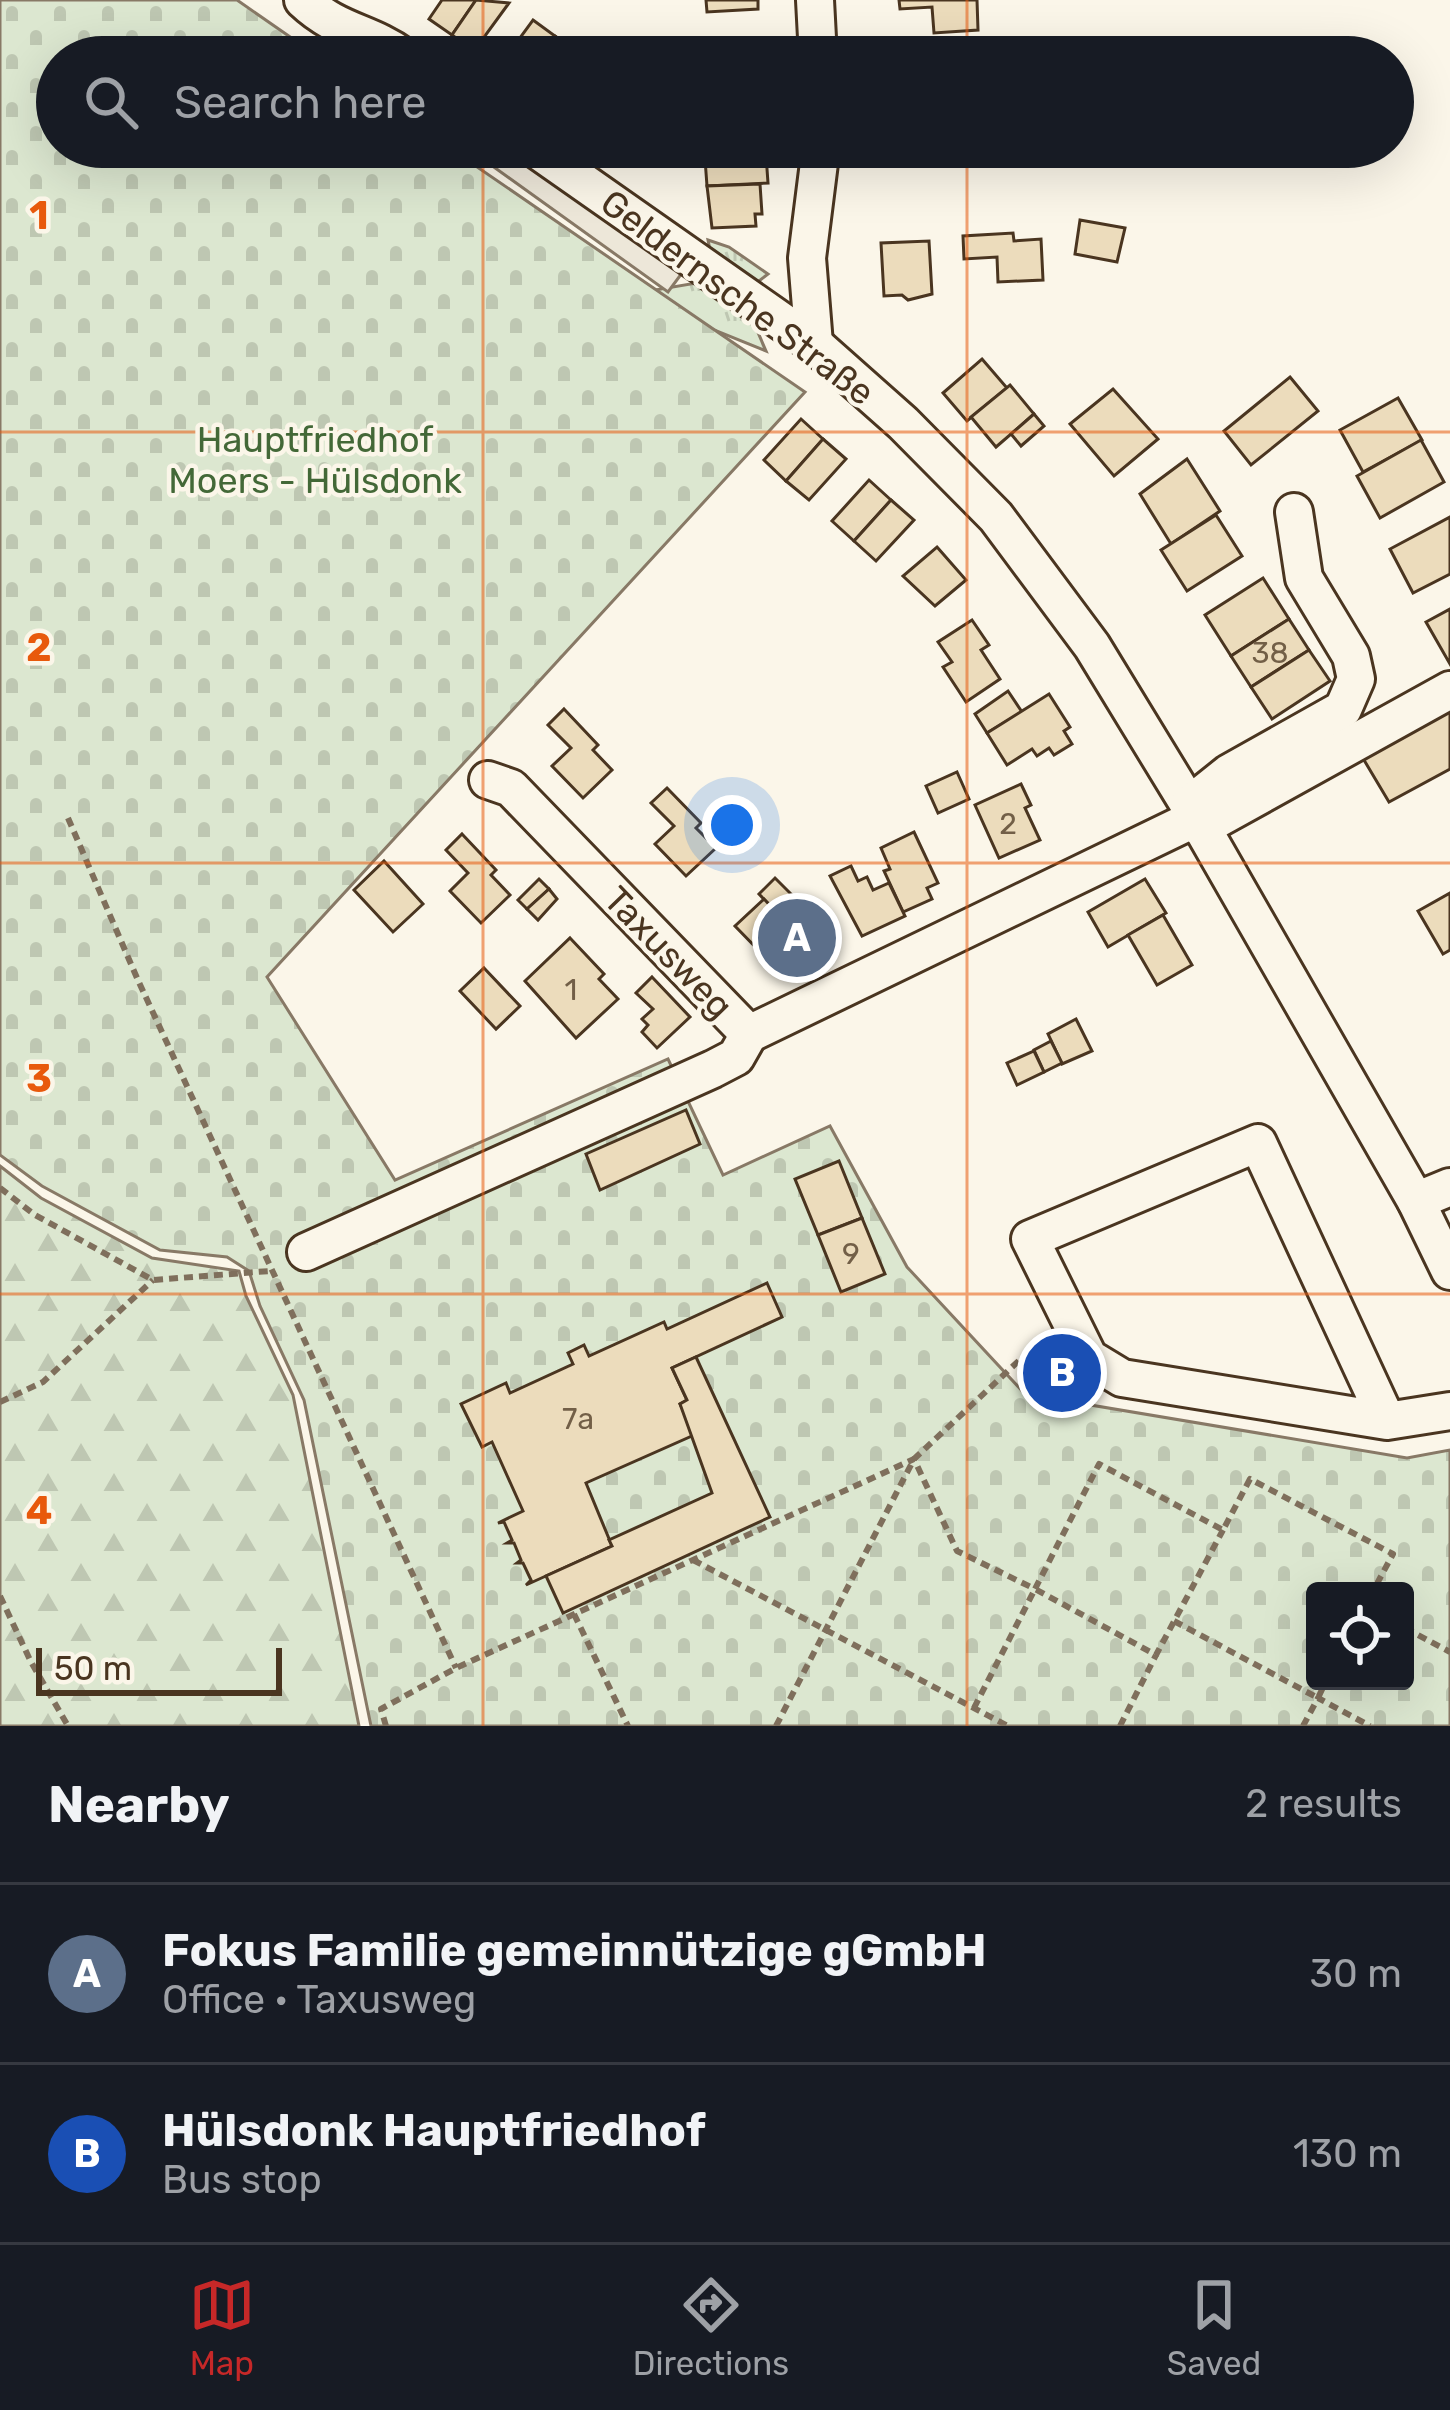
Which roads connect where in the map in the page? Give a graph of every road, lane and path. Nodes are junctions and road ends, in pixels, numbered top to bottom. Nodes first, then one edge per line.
1 (303, 0) edge
2 (815, 0) edge
3 (363, 36) edge
4 (817, 36) edge
5 (562, 168) edge
6 (818, 168) edge
7 (814, 344) junction
8 (1294, 512) dead end
9 (1450, 690) edge
10 (488, 781) dead end
11 (1195, 817) junction
12 (68, 818) dead end
13 (749, 1034) junction
14 (0, 1188) edge
15 (1433, 1194) edge
16 (306, 1252) dead end
17 (272, 1270) junction
18 (1450, 1270) edge
19 (153, 1280) junction
20 (1066, 1316) junction
21 (0, 1402) edge
22 (1450, 1411) edge
23 (1387, 1421) junction
24 (914, 1460) junction
25 (1223, 1530) junction
26 (693, 1560) junction
27 (1378, 1582) edge
28 (1035, 1589) junction
29 (0, 1596) edge
30 (574, 1614) junction
31 (1174, 1621) junction
32 (826, 1629) junction
33 (1414, 1633) edge
34 (1450, 1652) edge
35 (1156, 1655) junction
36 (456, 1668) junction
37 (1322, 1690) edge
38 (1318, 1698) junction
39 (974, 1708) junction
40 (1001, 1724) edge
41 (68, 1726) edge
42 (386, 1726) edge
43 (628, 1726) edge
44 (776, 1726) edge
45 (1120, 1726) edge
46 (1303, 1726) edge
47 (1370, 1726) edge

1 - 3 street
2 - 4 street
5 - 7 street, Geldernsche Straße
6 - 7 street
7 - 11 street, Geldernsche Straße
8 - 11 street
9 - 11 street
10 - 13 street, Taxusweg
11 - 13 street, Taxusweg
11 - 15 street, Geldernsche Straße
12 - 17 path
13 - 16 street
14 - 19 path
15 - 18 street, Geldernsche Straße
17 - 19 path
17 - 36 path
19 - 21 path
20 - 23 street
20 - 23 street
20 - 24 path
22 - 23 street
24 - 26 path
24 - 28 path
24 - 32 path
25 - 27 path
25 - 28 path
25 - 31 path
26 - 30 path
26 - 32 path
28 - 35 path
28 - 39 path
29 - 41 path
30 - 36 path
30 - 43 path
31 - 35 path
31 - 38 path
32 - 39 path
32 - 44 path
33 - 34 path
35 - 45 path
36 - 42 path
37 - 38 path
38 - 46 path
38 - 47 path
39 - 40 path

